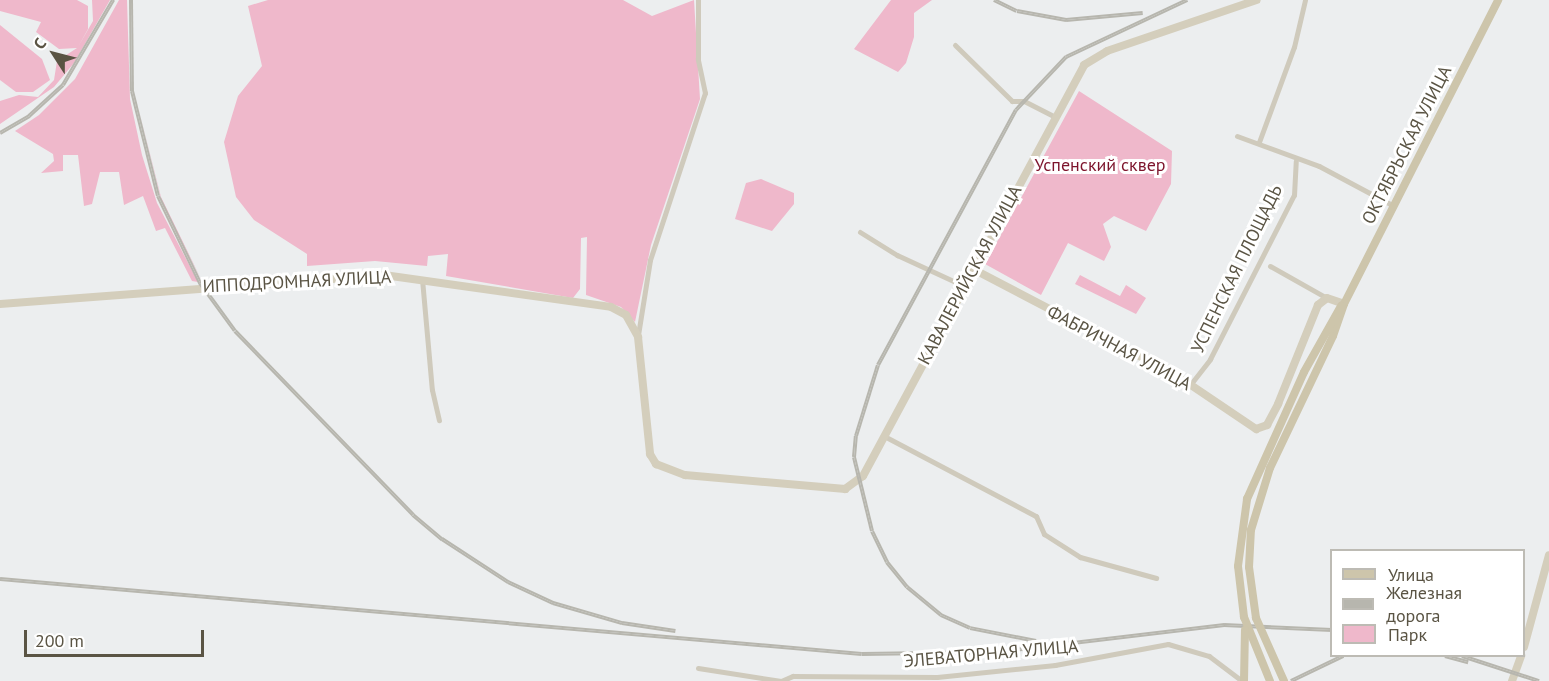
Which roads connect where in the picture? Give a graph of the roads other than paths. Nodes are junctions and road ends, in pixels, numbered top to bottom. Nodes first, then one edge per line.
1 (698, 0) edge
2 (1257, 0) edge
3 (1305, 0) edge
4 (1498, 0) edge
5 (955, 45) dead end
6 (1053, 116) junction
7 (1237, 136) dead end
8 (1259, 142) junction
9 (1296, 161) junction
10 (1394, 206) junction
11 (860, 232) dead end
12 (1270, 266) dead end
13 (974, 269) junction
14 (422, 277) junction
15 (964, 286) junction
16 (1327, 298) junction
17 (0, 304) edge
18 (1344, 304) junction
19 (638, 337) junction
20 (1190, 385) junction
21 (439, 420) dead end
22 (884, 436) junction
23 (1549, 555) edge
24 (1156, 578) dead end
25 (1244, 617) junction
26 (1525, 643) edge
27 (1521, 657) edge
28 (698, 668) dead end
29 (1243, 681) edge
30 (1270, 681) edge
31 (1284, 681) edge
32 (1512, 681) edge

1 - 19 street
2 - 6 street, КАВАЛЕРИЙСКАЯ УЛИЦА
3 - 8 street
4 - 10 main road, ОКТЯБРЬСКАЯ УЛИЦА
5 - 6 street
6 - 13 street, КАВАЛЕРИЙСКАЯ УЛИЦА
7 - 8 street
8 - 9 street
9 - 10 street
9 - 20 street, УСПЕНСКАЯ ПЛОЩАДЬ
10 - 18 main road, ОКТЯБРЬСКАЯ УЛИЦА
11 - 15 street
12 - 16 street
13 - 15 street, КАВАЛЕРИЙСКАЯ УЛИЦА
13 - 20 street, ФАБРИЧНАЯ УЛИЦА
14 - 17 street, ИППОДРОМНАЯ УЛИЦА
14 - 19 street, ИППОДРОМНАЯ УЛИЦА
14 - 21 street
15 - 22 street, КАВАЛЕРИЙСКАЯ УЛИЦА
16 - 18 street
16 - 20 street, ФАБРИЧНАЯ УЛИЦА
18 - 25 main road
18 - 31 main road, bridge
19 - 22 street, КАВАЛЕРИЙСКАЯ УЛИЦА
22 - 24 street
23 - 26 street
25 - 29 main road, bridge
25 - 30 main road, bridge
27 - 32 street
28 - 29 street, ЭЛЕВАТОРНАЯ УЛИЦА

